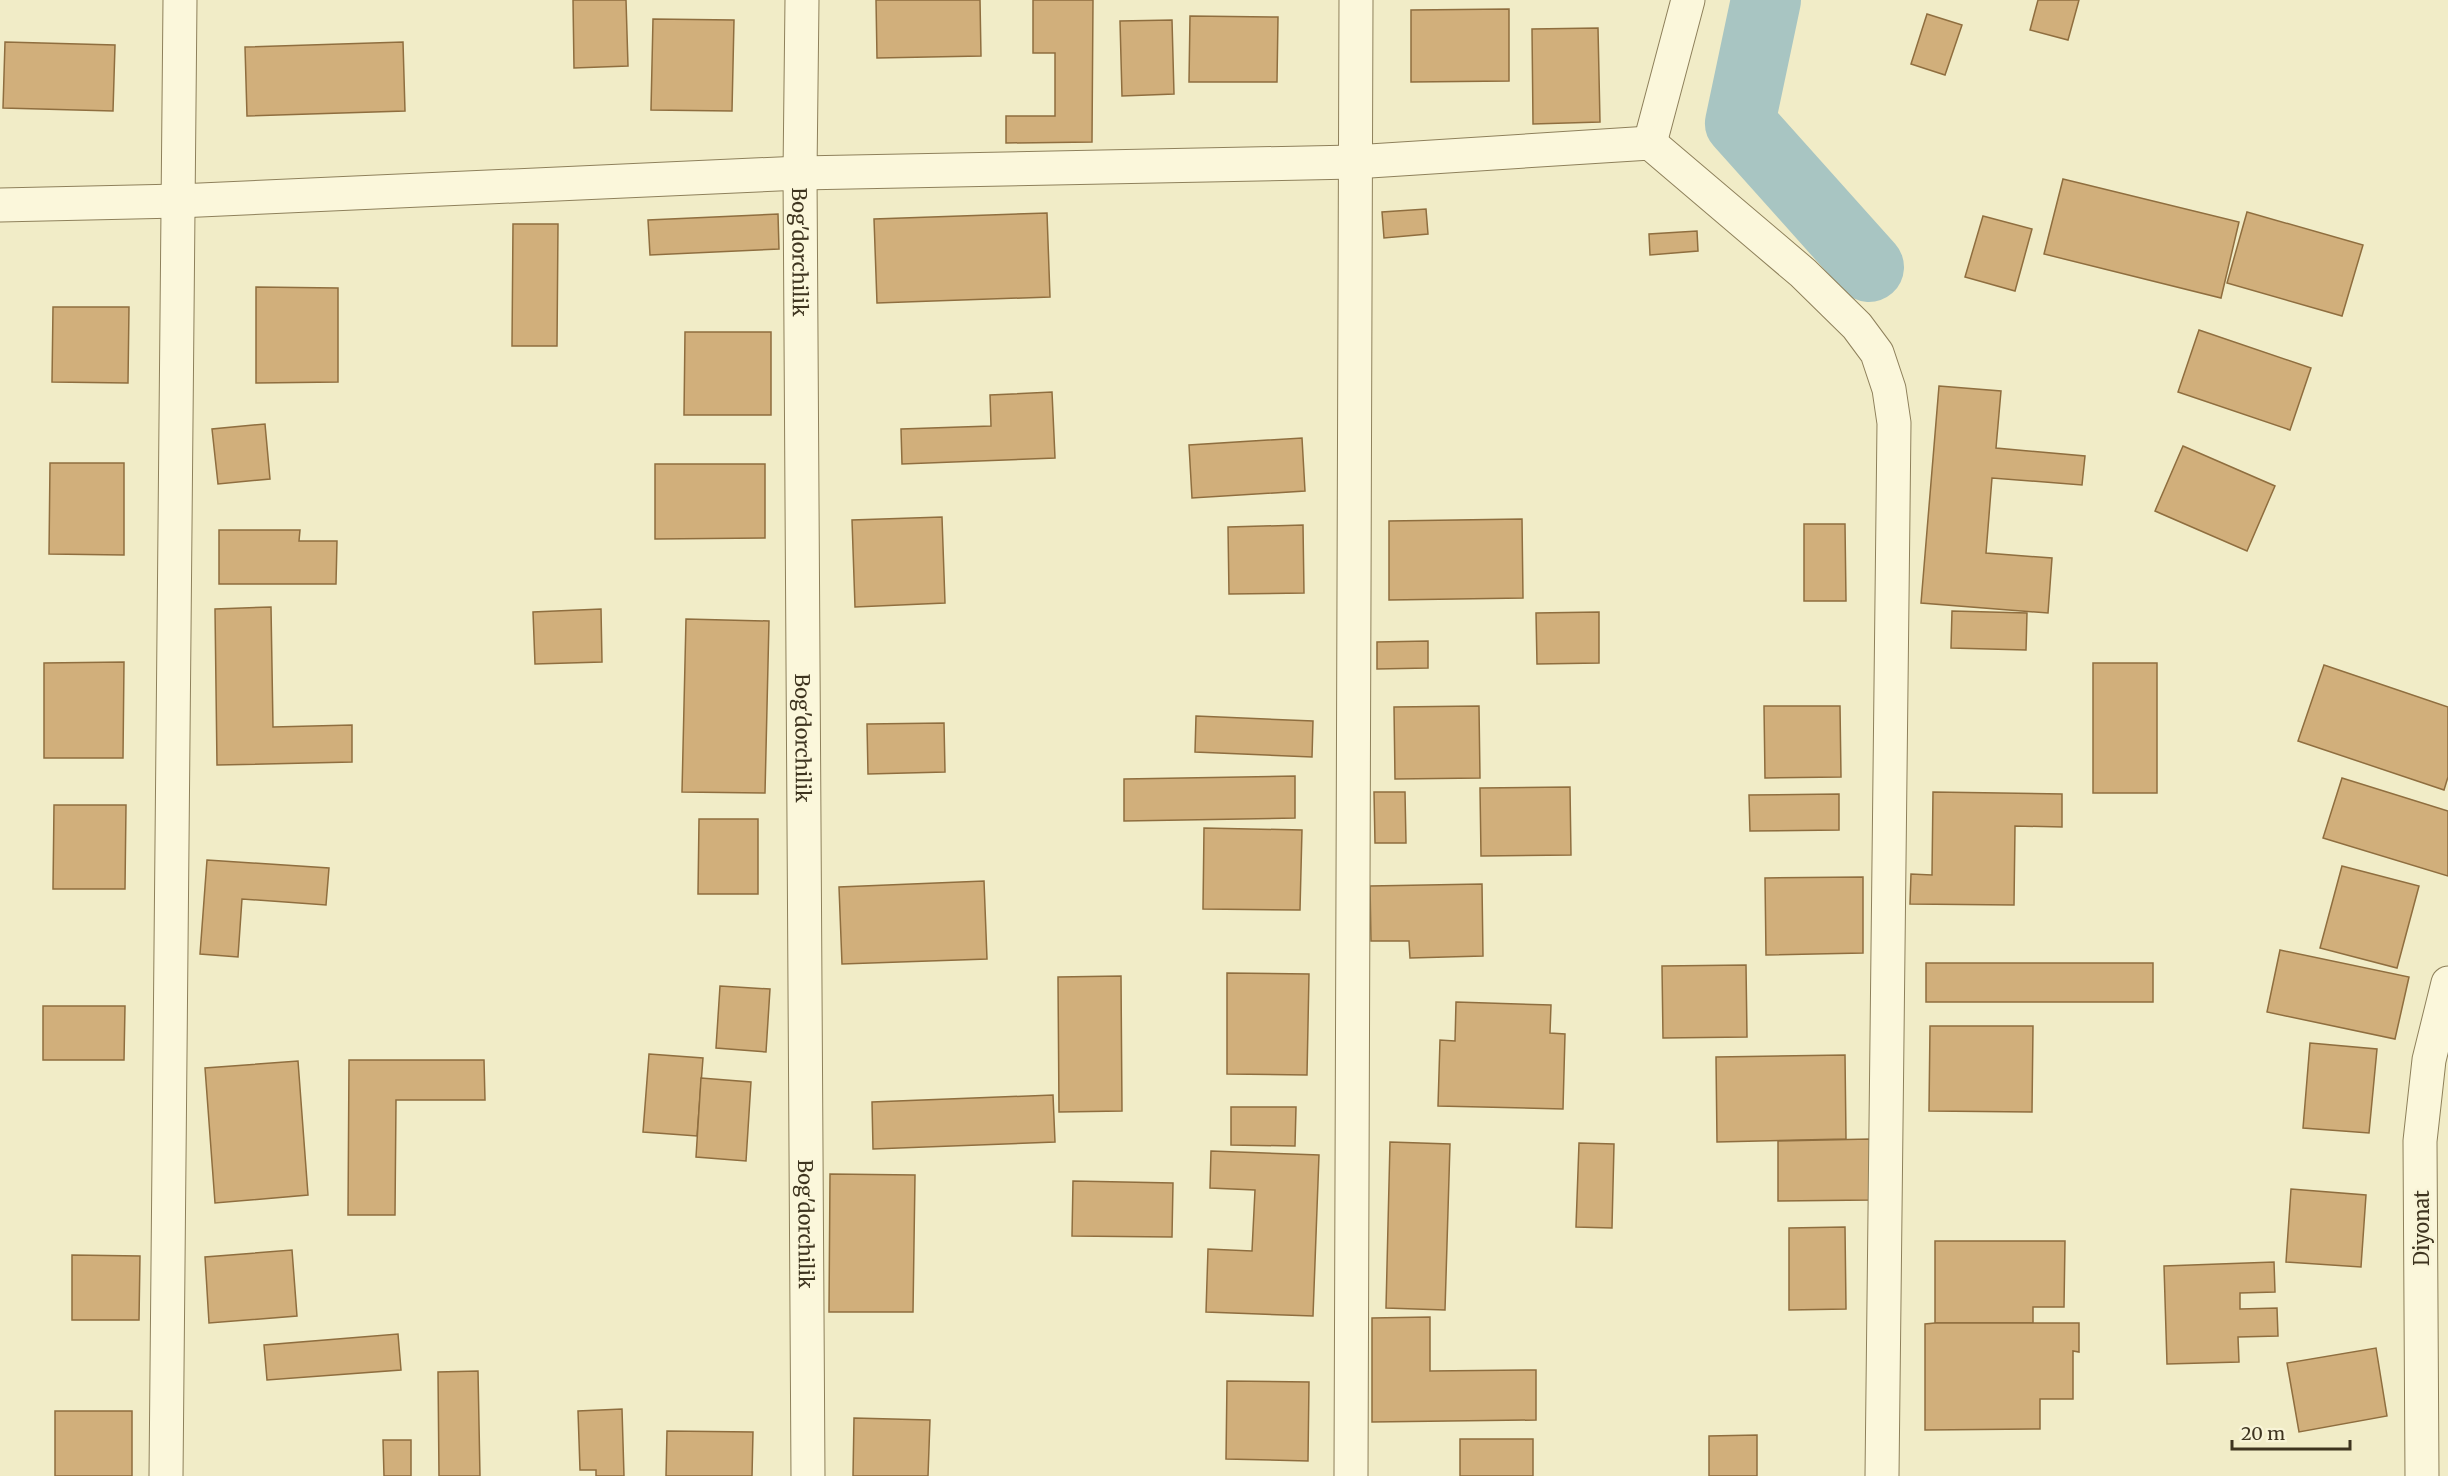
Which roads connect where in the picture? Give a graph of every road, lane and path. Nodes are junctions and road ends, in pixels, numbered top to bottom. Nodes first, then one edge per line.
1 (180, 0) edge
2 (802, 0) edge
3 (1356, 0) edge
4 (1688, 0) edge
5 (1650, 143) junction
6 (1354, 162) junction
7 (800, 173) junction
8 (178, 201) junction
9 (0, 205) edge
10 (2448, 983) edge
11 (166, 1476) edge
12 (808, 1476) edge
13 (1351, 1476) edge
14 (1882, 1476) edge
15 (2422, 1476) edge

1 - 8 street
2 - 7 street, Bog'dorchilik
3 - 6 street
4 - 5 street
5 - 6 street
5 - 14 street
6 - 7 street
6 - 13 street
7 - 8 street
7 - 12 street, Bog'dorchilik
8 - 9 street
8 - 11 street
10 - 15 street, Diyonat

